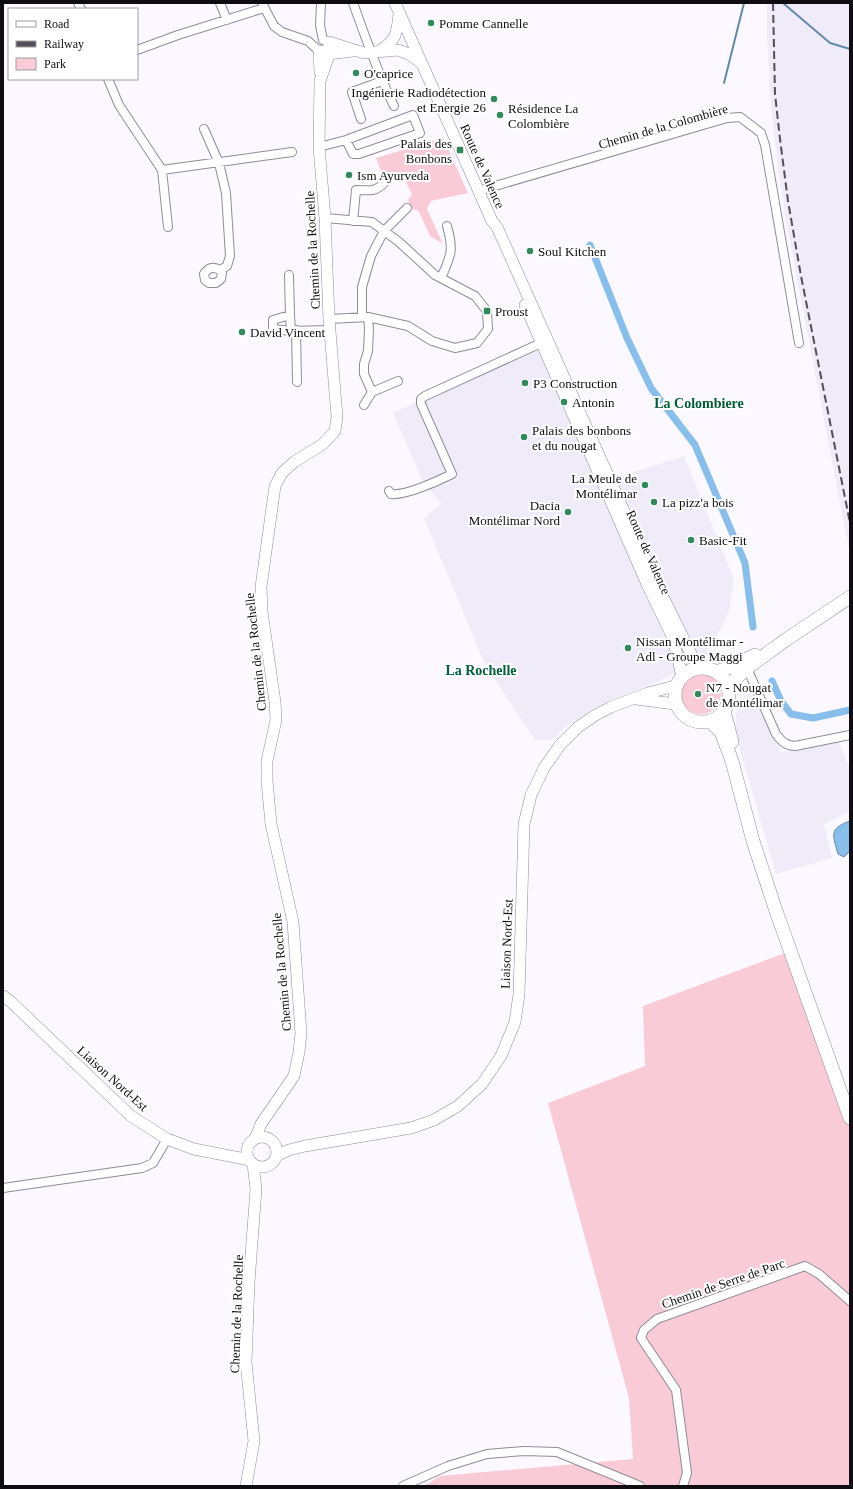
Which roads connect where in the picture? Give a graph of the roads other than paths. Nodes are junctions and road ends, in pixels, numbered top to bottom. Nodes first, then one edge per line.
1 (220, 3) edge
2 (321, 3) edge
3 (353, 3) edge
4 (263, 5) edge
5 (397, 7) edge
6 (227, 20) junction
7 (320, 25) junction
8 (300, 37) junction
9 (396, 37) junction
10 (312, 38) junction
11 (410, 38) junction
12 (326, 41) junction
13 (138, 50) edge
14 (398, 50) junction
15 (356, 51) junction
16 (324, 52) junction
17 (375, 52) junction
18 (421, 63) junction
19 (108, 80) edge
20 (382, 81) junction
21 (394, 106) dead end
22 (361, 119) dead end
23 (204, 129) dead end
24 (346, 140) junction
25 (319, 147) junction
26 (292, 152) dead end
27 (219, 163) junction
28 (162, 170) junction
29 (384, 183) dead end
30 (478, 191) junction
31 (407, 208) dead end
32 (325, 218) junction
33 (353, 221) junction
34 (492, 221) junction
35 (447, 226) dead end
36 (168, 227) dead end
37 (384, 231) junction
38 (289, 275) dead end
39 (441, 278) junction
40 (205, 280) dead end
41 (290, 315) junction
42 (365, 317) junction
43 (329, 324) junction
44 (293, 330) junction
45 (540, 343) junction
46 (799, 343) dead end
47 (398, 381) dead end
48 (297, 382) dead end
49 (372, 392) junction
50 (364, 405) dead end
51 (389, 492) dead end
52 (849, 598) edge
53 (787, 639) junction
54 (698, 668) junction
55 (747, 668) junction
56 (716, 672) junction
57 (679, 681) junction
58 (728, 686) junction
59 (633, 699) junction
60 (676, 704) junction
61 (724, 711) junction
62 (710, 721) junction
63 (850, 735) edge
64 (3, 996) edge
65 (850, 1094) edge
66 (270, 1111) junction
67 (850, 1118) edge
68 (167, 1139) junction
69 (272, 1141) junction
70 (252, 1142) junction
71 (304, 1146) junction
72 (219, 1153) junction
73 (276, 1156) junction
74 (251, 1162) junction
75 (266, 1166) junction
76 (3, 1188) edge
77 (256, 1189) junction
78 (850, 1301) edge
79 (246, 1486) edge
80 (403, 1486) edge
81 (640, 1486) edge
82 (683, 1486) edge

1 - 6 street
2 - 7 street, Chemin de la Rochelle
3 - 17 street
4 - 6 street
4 - 8 street
5 - 9 main road
5 - 11 main road, Route de Valence
6 - 13 street
7 - 10 street, Chemin de la Rochelle
7 - 12 street, Chemin de la Rochelle
8 - 10 street
8 - 16 street
9 - 11 main road
9 - 17 main road
10 - 12 street
11 - 14 main road
11 - 18 main road, Route de Valence
12 - 15 main road
12 - 16 main road, Chemin de la Rochelle
14 - 17 main road
14 - 18 main road
15 - 16 main road
15 - 17 main road
16 - 25 main road, Chemin de la Rochelle
17 - 20 street
18 - 30 main road, Route de Valence
19 - 28 street
20 - 21 street
20 - 22 street
23 - 27 street
24 - 24 street
24 - 25 street
25 - 32 main road, Chemin de la Rochelle
26 - 27 street
27 - 28 street
27 - 40 street
28 - 36 street
29 - 33 street
30 - 34 main road, Route de Valence
30 - 46 street, Chemin de la Colombière
31 - 37 street
32 - 33 street
32 - 43 main road, Chemin de la Rochelle
33 - 37 street
34 - 45 main road, Route de Valence
34 - 54 main road, Route de Valence
35 - 39 street
37 - 39 street
37 - 42 street
38 - 41 street
39 - 42 street
41 - 44 street
41 - 44 street
42 - 43 street
42 - 49 street
43 - 44 street
43 - 66 main road, Chemin de la Rochelle
44 - 48 street
45 - 51 street
45 - 57 main road, Route de Valence
47 - 49 street
49 - 50 street
52 - 53 main road
53 - 55 main road
53 - 56 main road
54 - 56 main road
54 - 57 main road
55 - 58 main road
55 - 63 street
56 - 58 main road
57 - 59 main road, Liaison Nord-Est
57 - 60 main road
58 - 61 main road
59 - 60 main road
59 - 71 main road, Liaison Nord-Est
60 - 62 main road
61 - 62 main road
61 - 65 main road
62 - 67 main road
64 - 68 main road, Liaison Nord-Est
66 - 69 main road
66 - 70 main road, Chemin de la Rochelle
68 - 72 main road, Liaison Nord-Est
68 - 76 street
69 - 70 main road
69 - 71 main road, Liaison Nord-Est
69 - 73 main road
70 - 72 main road, Liaison Nord-Est
70 - 74 main road
71 - 73 main road, Liaison Nord-Est
72 - 74 main road, Liaison Nord-Est
73 - 75 main road
74 - 75 main road
74 - 77 main road, Chemin de la Rochelle
75 - 77 main road, Chemin de la Rochelle
77 - 79 main road, Chemin de la Rochelle
78 - 82 street, Chemin de Serre de Parc
80 - 81 street

